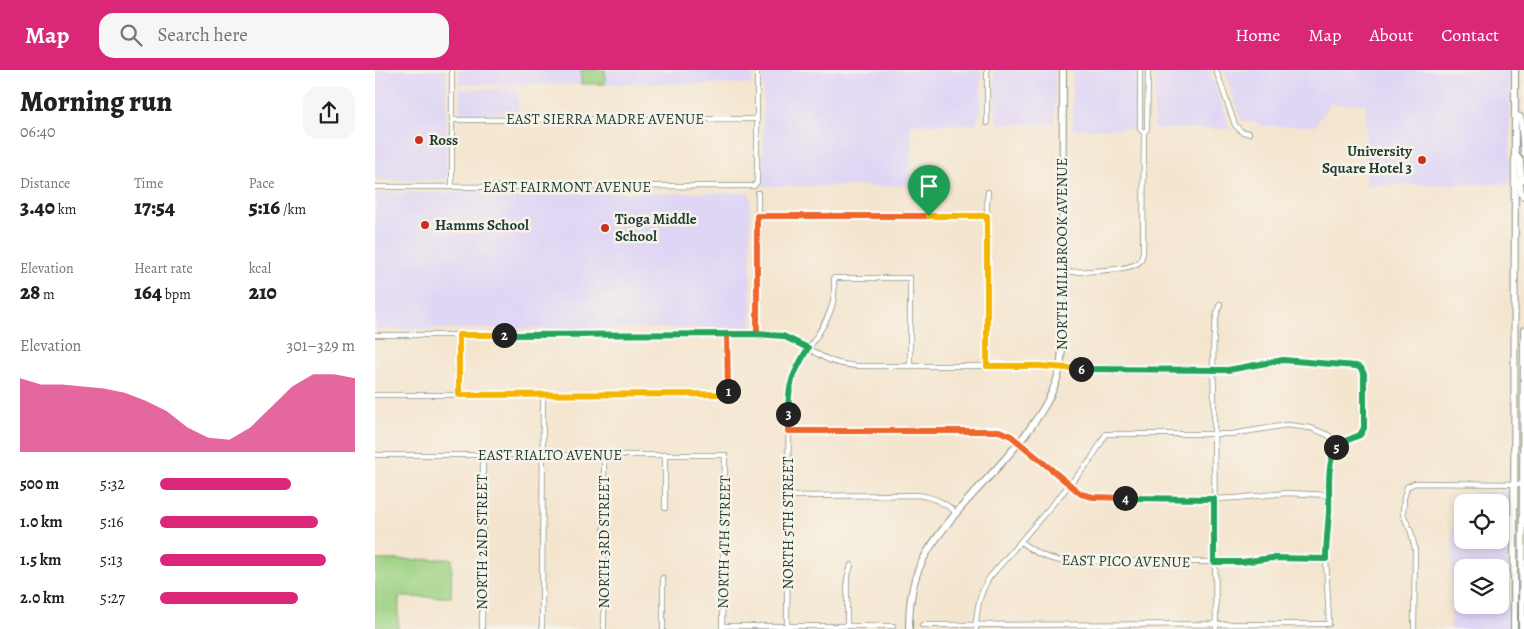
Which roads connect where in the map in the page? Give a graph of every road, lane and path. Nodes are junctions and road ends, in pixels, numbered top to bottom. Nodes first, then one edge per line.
1 (452, 70) edge
2 (757, 70) edge
3 (987, 70) edge
4 (1063, 70) edge
5 (1140, 70) edge
6 (1148, 70) edge
7 (1216, 70) edge
8 (1515, 70) edge
9 (1515, 115) junction
10 (757, 119) junction
11 (452, 120) junction
12 (987, 123) dead end
13 (1144, 133) junction
14 (1249, 134) dead end
15 (1524, 153) edge
16 (1515, 154) junction
17 (1516, 179) junction
18 (1524, 180) edge
19 (375, 187) edge
20 (452, 187) junction
21 (988, 192) dead end
22 (758, 193) dead end
23 (1524, 196) edge
24 (757, 216) junction
25 (987, 216) junction
26 (1062, 272) junction
27 (1220, 304) dead end
28 (1524, 331) edge
29 (727, 334) junction
30 (757, 334) junction
31 (1515, 334) junction
32 (375, 335) edge
33 (459, 335) junction
34 (808, 348) junction
35 (910, 366) junction
36 (987, 366) junction
37 (1060, 368) junction
38 (1214, 370) junction
39 (375, 395) edge
40 (459, 395) junction
41 (543, 395) junction
42 (788, 431) junction
43 (1214, 434) junction
44 (1019, 442) junction
45 (1338, 444) junction
46 (604, 454) junction
47 (665, 454) junction
48 (725, 454) joint
49 (375, 455) edge
50 (483, 455) junction
51 (542, 455) junction
52 (1515, 484) junction
53 (1523, 484) edge
54 (1069, 485) junction
55 (1329, 495) junction
56 (787, 496) junction
57 (1214, 499) junction
58 (665, 508) dead end
59 (956, 513) junction
60 (1021, 542) junction
61 (1326, 559) junction
62 (1214, 562) junction
63 (851, 565) dead end
64 (663, 578) dead end
65 (847, 625) junction
66 (922, 625) dead end
67 (893, 626) dead end
68 (722, 627) edge
69 (787, 627) edge
70 (976, 627) edge
71 (1216, 627) edge
72 (482, 629) edge
73 (542, 629) edge
74 (604, 629) edge
75 (663, 629) edge
76 (909, 629) edge
77 (1414, 629) edge
78 (1514, 629) edge
79 (1522, 629) edge

1 - 11 street
2 - 10 street
3 - 12 street
4 - 26 main road, NORTH MILLBROOK AVENUE
5 - 13 street
6 - 13 street
7 - 14 street
8 - 9 main road
9 - 15 main road
9 - 16 main road
10 - 11 street, EAST SIERRA MADRE AVENUE
10 - 20 street, EAST FAIRMONT AVENUE
11 - 20 street
13 - 26 street
16 - 17 main road
16 - 18 main road
17 - 23 main road
17 - 31 main road
19 - 20 street, EAST FAIRMONT AVENUE
21 - 25 street
22 - 24 street
24 - 25 street
24 - 30 street
25 - 36 street
26 - 37 main road, NORTH MILLBROOK AVENUE
27 - 38 street
28 - 31 street
28 - 53 main road
29 - 30 street
29 - 33 street
29 - 41 street
30 - 34 street
31 - 52 main road
32 - 33 street
33 - 40 street
34 - 35 street
34 - 35 street, NORTH 5TH STREET
34 - 42 street, NORTH 5TH STREET
35 - 36 street
36 - 37 street
37 - 38 street
37 - 44 main road, NORTH MILLBROOK AVENUE
38 - 43 street
38 - 45 street
39 - 40 street
40 - 41 street
41 - 51 street
42 - 44 street
42 - 56 street, NORTH 5TH STREET
43 - 45 street
43 - 54 street
43 - 57 street
44 - 54 street
44 - 59 main road, NORTH MILLBROOK AVENUE
45 - 55 street
46 - 47 street, EAST RIALTO AVENUE
46 - 51 street, EAST RIALTO AVENUE
46 - 74 street, NORTH 3RD STREET
47 - 48 street, EAST RIALTO AVENUE
47 - 58 street
48 - 68 street, NORTH 4TH STREET
49 - 50 street, EAST RIALTO AVENUE
50 - 51 street, EAST RIALTO AVENUE
50 - 72 street, NORTH 2ND STREET
51 - 73 street
52 - 53 street
52 - 77 street
52 - 78 main road
53 - 79 main road
54 - 57 street
54 - 60 street
55 - 57 street
55 - 61 street
56 - 59 street
56 - 69 street, NORTH 5TH STREET
57 - 62 street
59 - 76 main road, NORTH MILLBROOK AVENUE
60 - 62 street, EAST PICO AVENUE
60 - 70 street
61 - 62 street, EAST PICO AVENUE
61 - 71 street
62 - 71 street
63 - 65 street
64 - 75 street
65 - 67 street
65 - 69 street
66 - 70 street
68 - 69 street
70 - 71 street

